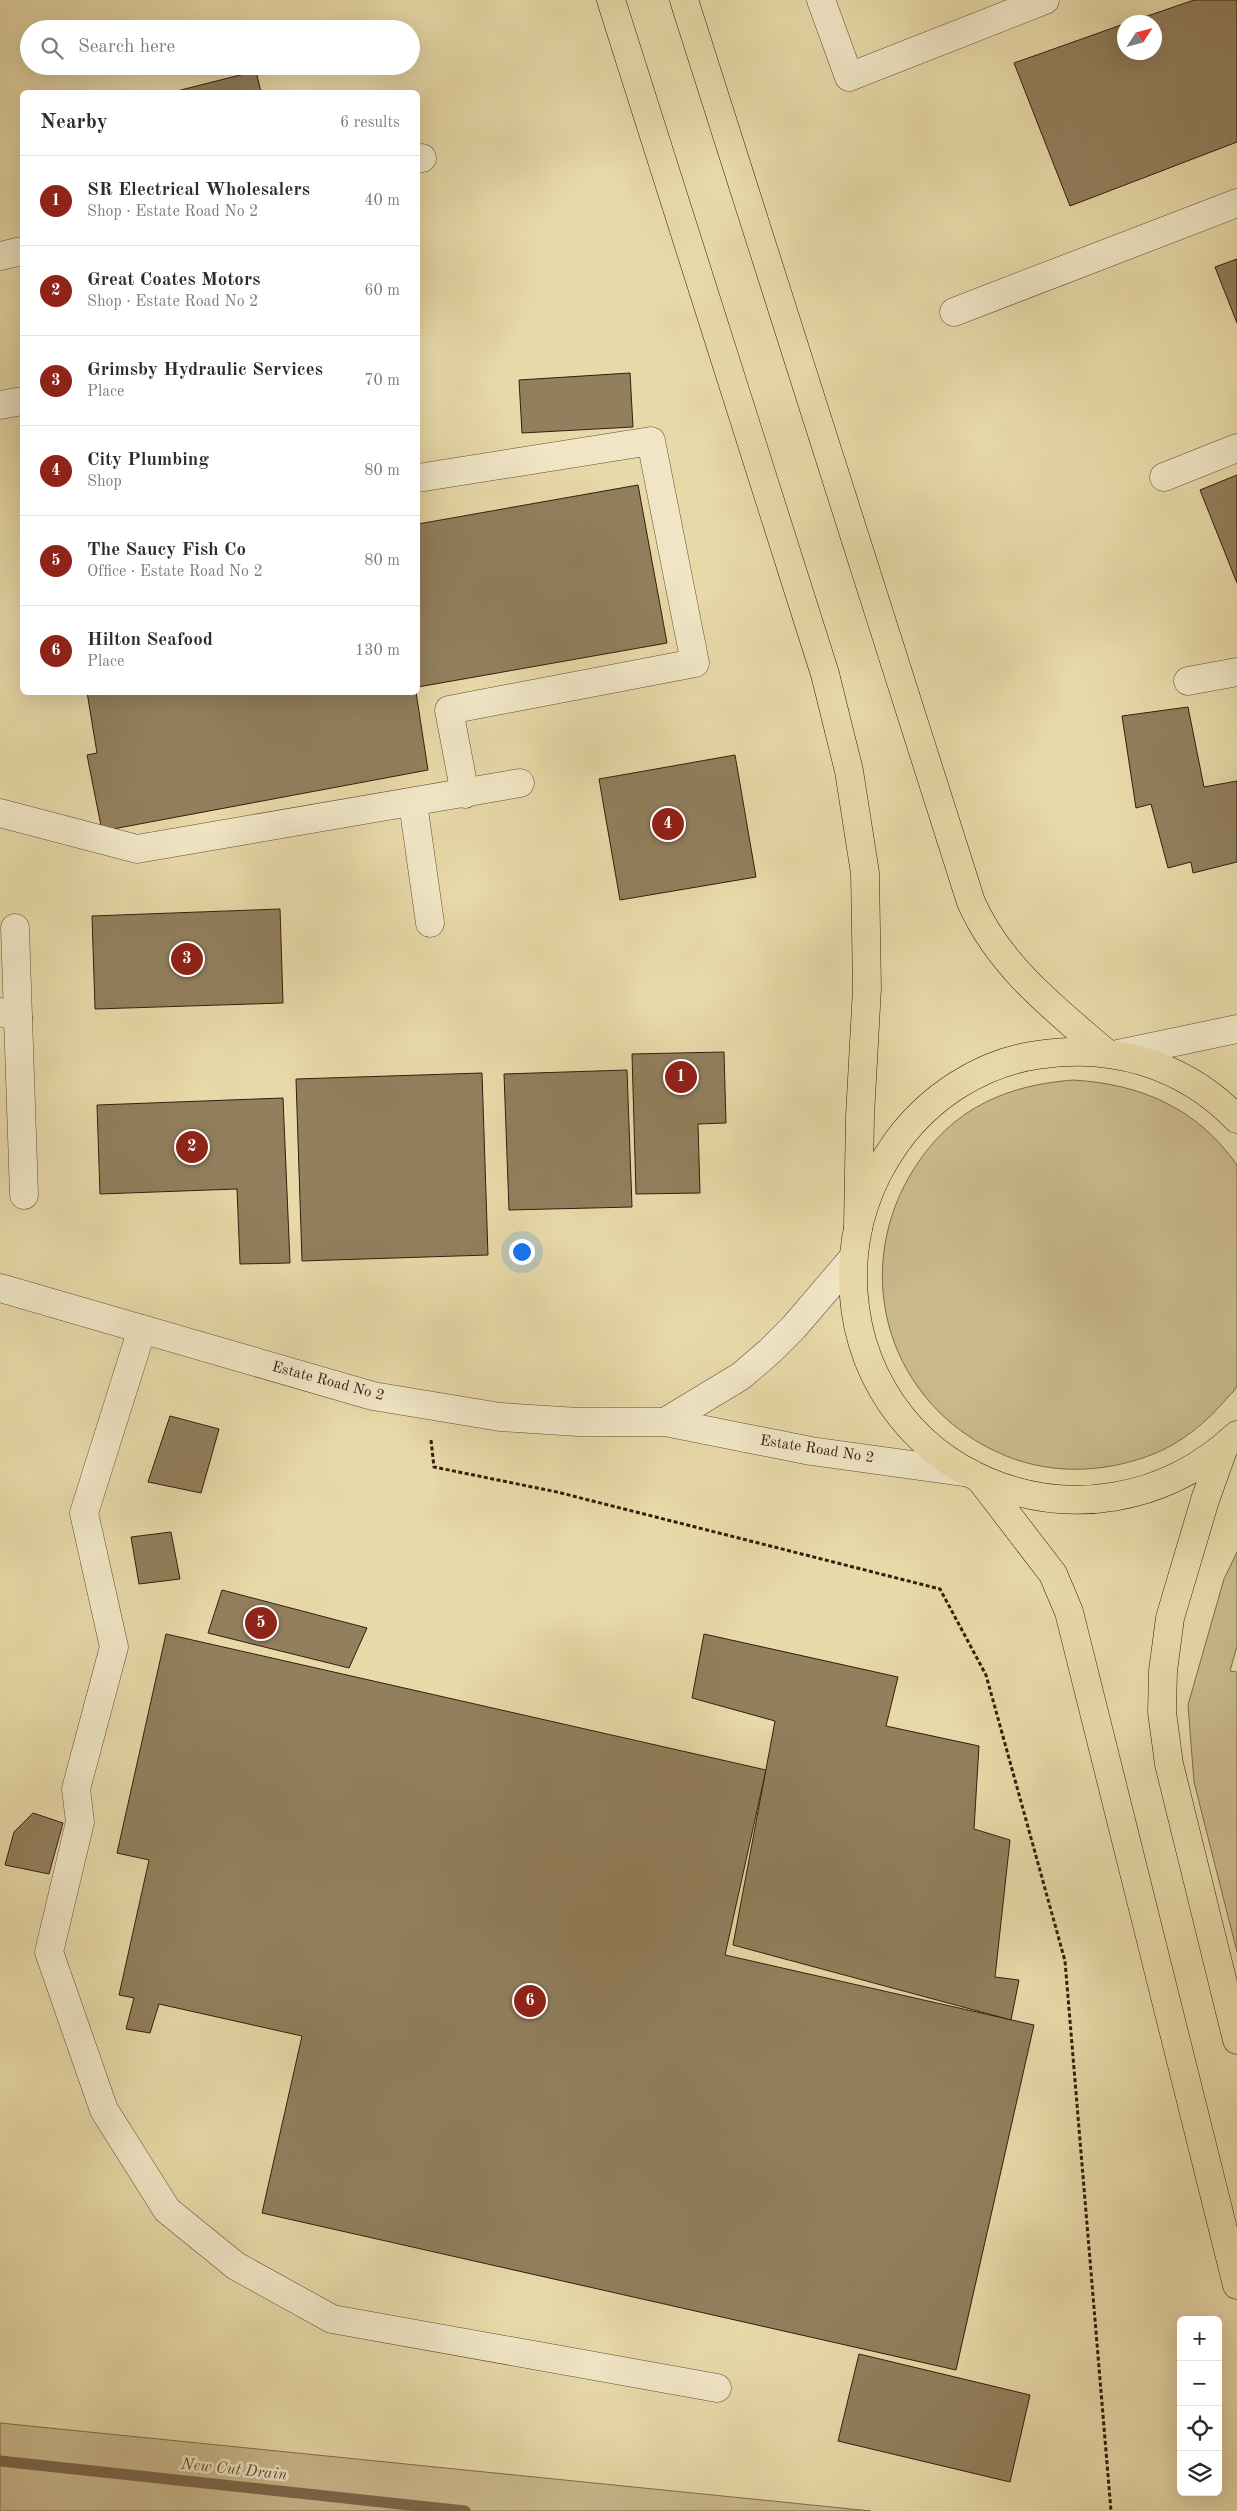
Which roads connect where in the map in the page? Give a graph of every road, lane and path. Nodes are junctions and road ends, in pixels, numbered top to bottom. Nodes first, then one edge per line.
1 (612, 0) edge
2 (684, 0) edge
3 (821, 0) edge
4 (1045, 0) edge
5 (1237, 203) edge
6 (20, 251) edge
7 (0, 256) edge
8 (954, 312) dead end
9 (20, 401) edge
10 (0, 405) edge
11 (1237, 448) edge
12 (1164, 477) dead end
13 (420, 478) edge
14 (1237, 672) edge
15 (1188, 681) dead end
16 (520, 784) dead end
17 (465, 794) junction
18 (413, 803) junction
19 (0, 813) edge
20 (430, 923) dead end
21 (15, 928) dead end
22 (9, 1015) edge
23 (1237, 1029) edge
24 (1112, 1054) junction
25 (1237, 1119) edge
26 (24, 1195) dead end
27 (858, 1227) junction
28 (853, 1258) junction
29 (0, 1288) edge
30 (142, 1329) junction
31 (427, 1405) junction
32 (665, 1422) junction
33 (1230, 1441) edge
34 (975, 1476) junction
35 (1237, 2040) edge
36 (1237, 2285) edge
37 (717, 2388) dead end
38 (1111, 2511) edge

1 - 27 highway
2 - 24 highway
3 - 4 street
5 - 8 street
6 - 7 street
9 - 10 street
11 - 12 street
13 - 17 street
14 - 15 street
16 - 17 street
17 - 18 street
18 - 19 street
18 - 20 street
21 - 22 street
22 - 26 street
23 - 24 street
24 - 25 highway
24 - 27 highway
27 - 28 highway
28 - 32 street
28 - 34 highway
29 - 30 street, Estate Road No 2
30 - 31 street, Estate Road No 2
30 - 37 street
31 - 32 street, Estate Road No 2
31 - 38 path
32 - 34 street, Estate Road No 2
33 - 34 highway
33 - 35 highway
34 - 36 highway

